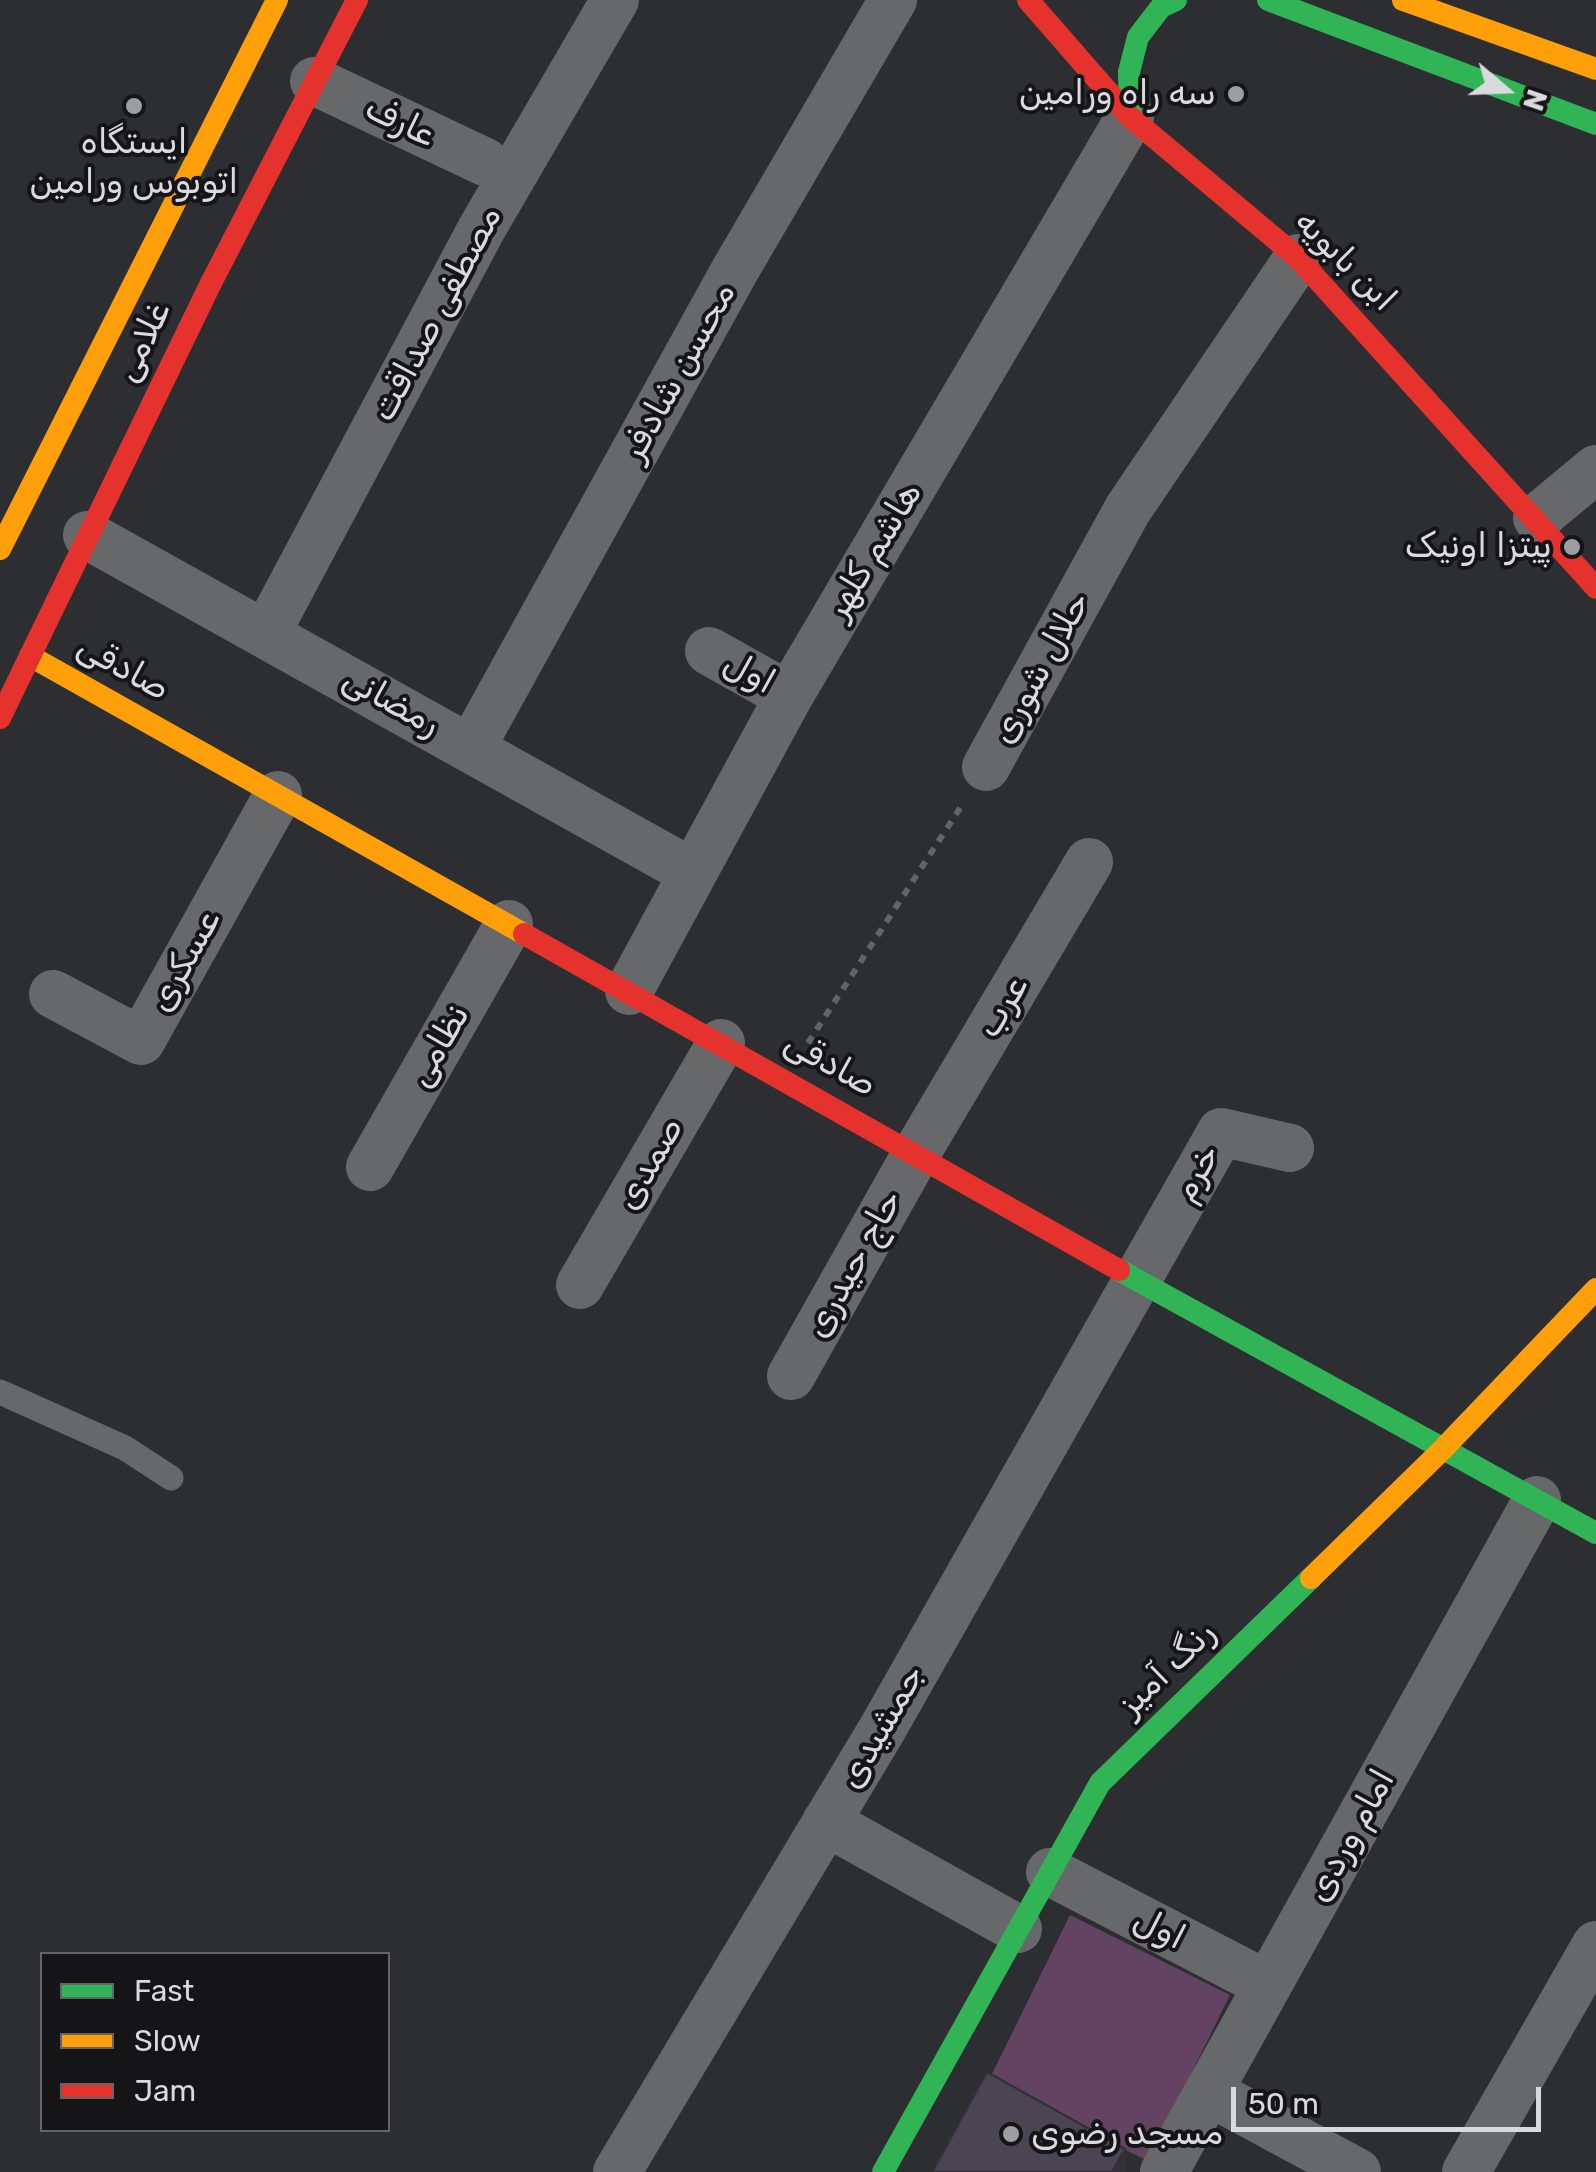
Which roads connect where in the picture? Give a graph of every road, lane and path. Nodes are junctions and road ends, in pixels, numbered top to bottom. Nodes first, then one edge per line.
1 (277, 0) edge
2 (356, 0) edge
3 (615, 0) edge
4 (893, 0) edge
5 (1028, 0) edge
6 (1176, 0) edge
7 (1268, 0) edge
8 (1403, 0) edge
9 (1596, 69) edge
10 (314, 81) junction
11 (1130, 116) junction
12 (1596, 124) edge
13 (485, 162) dead end
14 (1298, 258) junction
15 (1596, 469) edge
16 (1537, 518) junction
17 (86, 535) junction
18 (0, 549) edge
19 (1596, 588) edge
20 (267, 632) junction
21 (708, 651) dead end
22 (30, 656) junction
23 (789, 696) junction
24 (0, 718) edge
25 (471, 748) junction
26 (986, 767) joint
27 (278, 795) junction
28 (1089, 862) dead end
29 (694, 873) junction
30 (509, 924) junction
31 (629, 991) junction
32 (54, 994) dead end
33 (721, 1042) junction
34 (785, 1079) junction
35 (1290, 1148) dead end
36 (916, 1152) junction
37 (370, 1167) dead end
38 (1136, 1276) junction
39 (580, 1285) dead end
40 (1596, 1289) edge
41 (791, 1376) dead end
42 (0, 1392) edge
43 (1441, 1450) junction
44 (172, 1478) dead end
45 (1537, 1500) junction
46 (1596, 1533) edge
47 (826, 1822) junction
48 (1050, 1872) junction
49 (1018, 1930) junction
50 (1596, 1945) edge
51 (1268, 1985) junction
52 (1209, 2092) junction
53 (618, 2172) edge
54 (883, 2172) edge
55 (1164, 2172) edge
56 (1357, 2172) edge
57 (1466, 2172) edge

1 - 18 street, غلامی
2 - 10 street, غلامی
3 - 20 street, مصطفی صداقت
4 - 25 street, محسن شادفر
5 - 11 street, ابن بابویه
6 - 11 street
7 - 12 street
8 - 9 street
10 - 13 street, عارف
10 - 17 street, غلامی
11 - 14 street, ابن بابویه
11 - 23 street, هاشم کلهر
14 - 16 street, ابن بابویه
14 - 26 street, حلال شوری
15 - 16 street
16 - 19 street, ابن بابویه
17 - 20 street, رمضانی
17 - 22 street, غلامی
20 - 25 street, رمضانی
21 - 23 street, اول
22 - 24 street, غلامی
22 - 27 street, صادقی
23 - 29 street, هاشم کلهر
25 - 29 street, رمضانی
26 - 34 path, حلال شوری
27 - 30 street, صادقی
27 - 32 street, عسکری
28 - 36 street, عرب
29 - 31 street, هاشم کلهر
30 - 31 street, صادقی
30 - 37 street, نظامی
31 - 33 street, صادقی
33 - 34 street, صادقی
33 - 39 street, صمدی
34 - 36 street, صادقی
35 - 38 street, خرم
36 - 38 street, صادقی
36 - 41 street, حاج حیدری
38 - 43 street, صادقی
38 - 47 street, جمشیدی
40 - 43 street, رنگ آمیز
42 - 44 lane
43 - 45 street, صادقی
43 - 48 street, رنگ آمیز
45 - 46 street, صادقی
45 - 51 street, امام وردی
47 - 49 street
47 - 53 street, جمشیدی
48 - 49 street, رنگ آمیز
48 - 51 street, اول
49 - 54 street, رنگ آمیز
50 - 57 street
51 - 52 street, امام وردی
52 - 55 street, امام وردی
52 - 56 street

